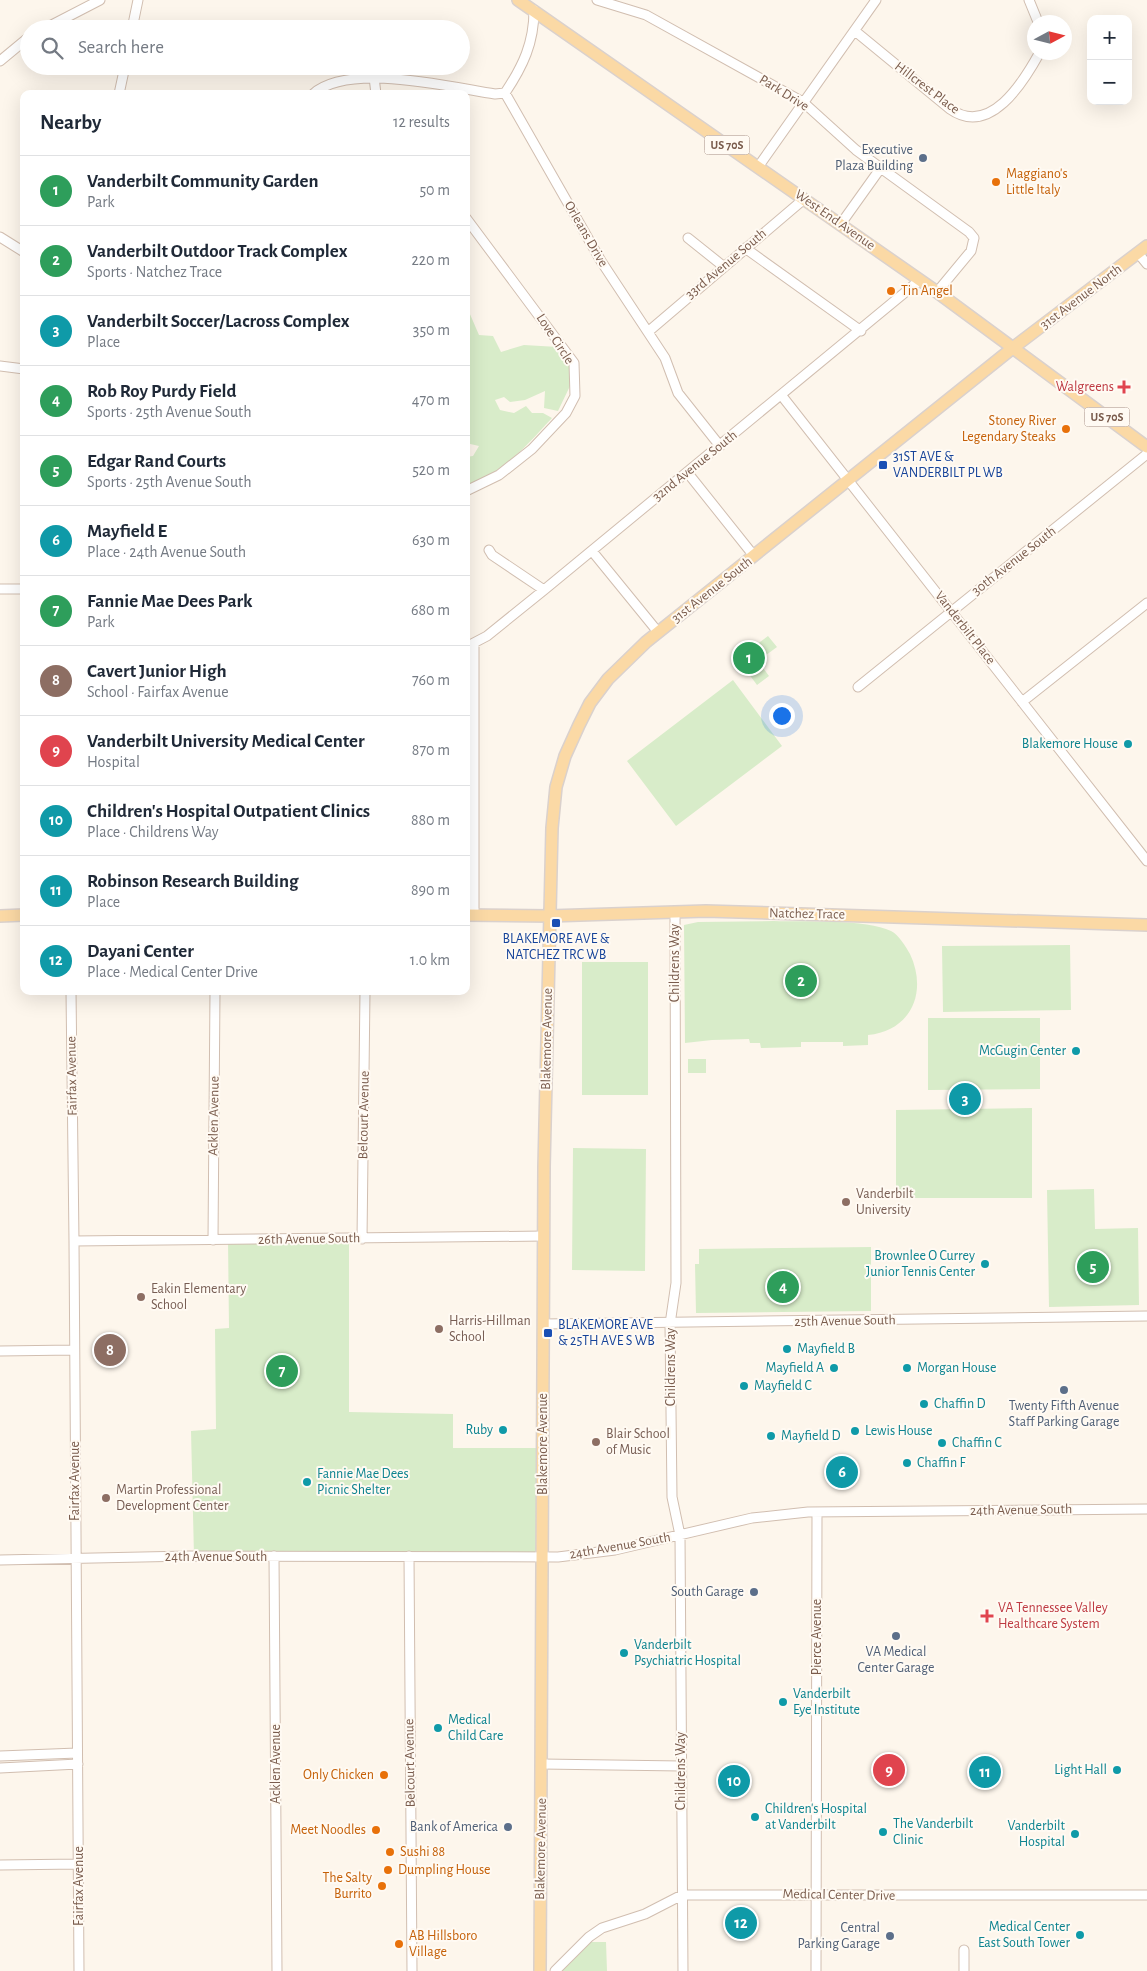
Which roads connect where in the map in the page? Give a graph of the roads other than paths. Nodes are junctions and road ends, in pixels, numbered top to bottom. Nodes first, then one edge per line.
1 (100, 0) edge
2 (138, 0) edge
3 (518, 0) edge
4 (598, 0) edge
5 (876, 0) edge
6 (1029, 0) edge
7 (534, 5) edge
8 (1035, 15) edge
9 (61, 20) edge
10 (134, 20) edge
11 (855, 31) junction
12 (20, 44) edge
13 (0, 60) edge
14 (1034, 60) edge
15 (123, 75) edge
16 (374, 77) junction
17 (120, 90) edge
18 (320, 90) edge
19 (376, 90) edge
20 (467, 90) edge
21 (470, 90) edge
22 (505, 93) junction
23 (803, 102) junction
24 (758, 167) junction
25 (880, 169) junction
26 (804, 199) junction
27 (470, 223) edge
28 (840, 225) junction
29 (0, 238) edge
30 (688, 238) dead end
31 (745, 248) junction
32 (1142, 249) edge
33 (20, 250) edge
34 (1147, 264) edge
35 (723, 266) junction
36 (920, 280) junction
37 (938, 292) junction
38 (649, 330) junction
39 (861, 331) junction
40 (1014, 347) junction
41 (0, 366) edge
42 (20, 368) edge
43 (782, 396) junction
44 (720, 446) junction
45 (1147, 447) edge
46 (1147, 454) edge
47 (687, 472) junction
48 (849, 480) junction
49 (470, 489) edge
50 (489, 550) dead end
51 (592, 551) junction
52 (754, 556) junction
53 (0, 589) edge
54 (20, 589) edge
55 (544, 590) junction
56 (1147, 603) edge
57 (951, 611) junction
58 (658, 632) junction
59 (470, 645) edge
60 (858, 687) dead end
61 (1022, 702) junction
62 (1147, 861) edge
63 (675, 913) junction
64 (20, 914) edge
65 (470, 915) edge
66 (0, 916) edge
67 (549, 916) junction
68 (1147, 924) edge
69 (70, 995) edge
70 (215, 995) edge
71 (365, 995) edge
72 (544, 1236) junction
73 (362, 1239) junction
74 (213, 1240) junction
75 (74, 1241) junction
76 (1147, 1316) edge
77 (543, 1324) junction
78 (670, 1324) junction
79 (74, 1350) junction
80 (0, 1351) edge
81 (1147, 1509) edge
82 (817, 1513) junction
83 (680, 1535) junction
84 (274, 1556) junction
85 (410, 1556) junction
86 (542, 1557) junction
87 (76, 1559) junction
88 (0, 1560) edge
89 (78, 1753) junction
90 (0, 1756) edge
91 (78, 1764) junction
92 (542, 1764) junction
93 (681, 1766) junction
94 (0, 1768) edge
95 (79, 1864) junction
96 (0, 1865) edge
97 (682, 1895) junction
98 (1147, 1895) edge
99 (814, 1896) junction
100 (964, 1950) dead end
101 (79, 1971) edge
102 (276, 1971) edge
103 (412, 1971) edge
104 (540, 1971) edge
105 (555, 1971) edge
106 (683, 1971) edge
107 (816, 1971) edge
108 (964, 1971) edge

1 - 9 street
2 - 10 street
3 - 7 main road, West End Avenue / US 70S
4 - 23 street, Park Drive
5 - 11 street
6 - 8 street
7 - 22 street
7 - 24 main road, West End Avenue / US 70S
11 - 14 street, Hillcrest Place
11 - 23 street
12 - 13 street
15 - 17 street
16 - 18 street
16 - 19 street
16 - 20 street
21 - 22 street
22 - 38 street, Orleans Drive
23 - 24 street
23 - 25 street, Park Drive
24 - 26 main road, West End Avenue / US 70S
25 - 28 street
25 - 37 street, Park Drive
26 - 28 main road, West End Avenue / US 70S
26 - 31 street, 33rd Avenue South
27 - 49 street, Love Circle
28 - 36 main road, West End Avenue / US 70S
29 - 33 street
30 - 35 street
31 - 35 street, 33rd Avenue South
31 - 39 street
32 - 34 street
32 - 40 main road, 31st Avenue North
35 - 38 street, 33rd Avenue South
36 - 37 main road, West End Avenue / US 70S
36 - 39 street, 32nd Avenue South
37 - 40 main road, West End Avenue / US 70S
38 - 44 street, Orleans Drive
39 - 43 street, 32nd Avenue South
40 - 45 main road, West End Avenue / US 70S
40 - 48 main road, 31st Avenue South
41 - 42 street
43 - 44 street, 32nd Avenue South
43 - 48 street, Vanderbilt Place
44 - 47 street, 32nd Avenue South
46 - 57 street, 30th Avenue South
47 - 51 street, 32nd Avenue South
47 - 52 street
48 - 52 main road, 31st Avenue South
48 - 57 street, Vanderbilt Place
50 - 55 street
51 - 55 street, 32nd Avenue South
51 - 58 street
52 - 58 main road, 31st Avenue South
53 - 54 street
55 - 59 street, 32nd Avenue South
56 - 61 street
57 - 60 street, 30th Avenue South
57 - 61 street, Vanderbilt Place
58 - 67 main road, 31st Avenue South
59 - 65 street
61 - 62 street, Vanderbilt Place
63 - 67 main road, Natchez Trace
63 - 68 main road, Natchez Trace
63 - 78 street, Childrens Way
64 - 66 main road
65 - 67 main road, Natchez Trace
67 - 72 main road, Blakemore Avenue
69 - 75 street, Fairfax Avenue
70 - 74 street, Acklen Avenue
71 - 73 street, Belcourt Avenue
72 - 73 street, 26th Avenue South
72 - 77 main road, Blakemore Avenue
73 - 74 street, 26th Avenue South
74 - 75 street, 26th Avenue South
75 - 79 street, Fairfax Avenue
76 - 78 street, 25th Avenue South
77 - 78 street, 25th Avenue South
77 - 86 main road, Blakemore Avenue
78 - 83 street, Childrens Way
79 - 80 street
79 - 87 street, Fairfax Avenue
81 - 82 street, 24th Avenue South
82 - 83 street, 24th Avenue South
82 - 99 street, Pierce Avenue
83 - 86 street, 24th Avenue South
83 - 93 street, Childrens Way
84 - 85 street, 24th Avenue South
84 - 87 street, 24th Avenue South
84 - 102 street, Acklen Avenue
85 - 86 street, 24th Avenue South
85 - 103 street, Belcourt Avenue
86 - 92 main road, Blakemore Avenue
87 - 88 street, 24th Avenue South
87 - 89 street, Fairfax Avenue
89 - 90 street
89 - 91 street, Fairfax Avenue
91 - 94 street
91 - 95 street, Fairfax Avenue
92 - 93 street
92 - 104 main road, Blakemore Avenue
93 - 97 street, Childrens Way
95 - 96 street
95 - 101 street, Fairfax Avenue
97 - 99 street, Medical Center Drive
97 - 105 street, Medical Center Drive
97 - 106 street, Childrens Way
98 - 99 street, Medical Center Drive
99 - 107 street, Pierce Avenue
100 - 108 street

